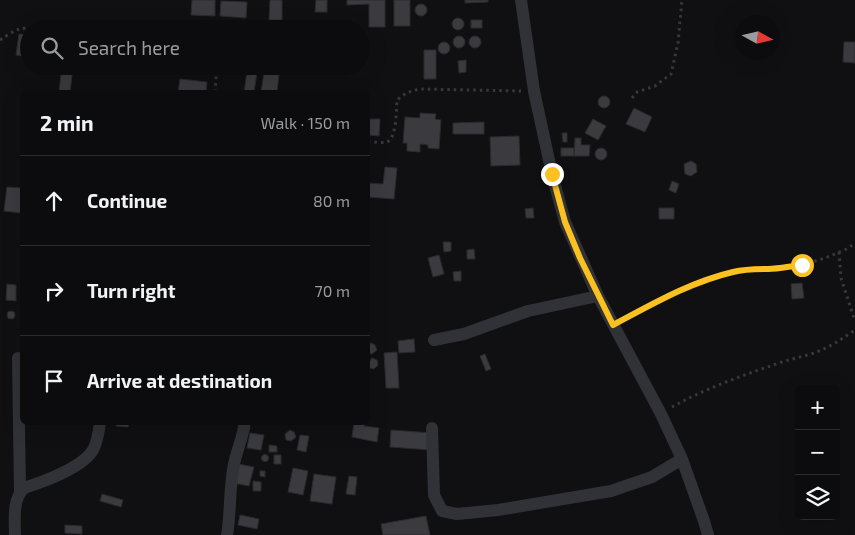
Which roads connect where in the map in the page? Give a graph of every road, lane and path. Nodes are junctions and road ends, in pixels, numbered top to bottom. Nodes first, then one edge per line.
1 (521, 0) edge
2 (682, 0) edge
3 (20, 28) edge
4 (0, 40) edge
5 (217, 75) edge
6 (215, 90) edge
7 (534, 92) junction
8 (632, 98) dead end
9 (370, 141) edge
10 (855, 242) edge
11 (839, 252) junction
12 (598, 296) junction
13 (855, 321) edge
14 (613, 325) junction
15 (855, 330) edge
16 (434, 340) dead end
17 (18, 358) dead end
18 (660, 414) junction
19 (99, 425) edge
20 (244, 425) edge
21 (432, 428) dead end
22 (682, 459) junction
23 (20, 493) junction
24 (15, 535) edge
25 (227, 535) edge
26 (708, 535) edge

1 - 7 street
2 - 8 path
3 - 4 path
5 - 6 path
7 - 9 path
7 - 12 street
10 - 11 path
11 - 13 path
11 - 14 path
12 - 14 street
12 - 16 street
14 - 18 street
15 - 18 path
17 - 23 street
18 - 22 street
19 - 23 street
20 - 25 street
21 - 22 street
22 - 26 street
23 - 24 street

